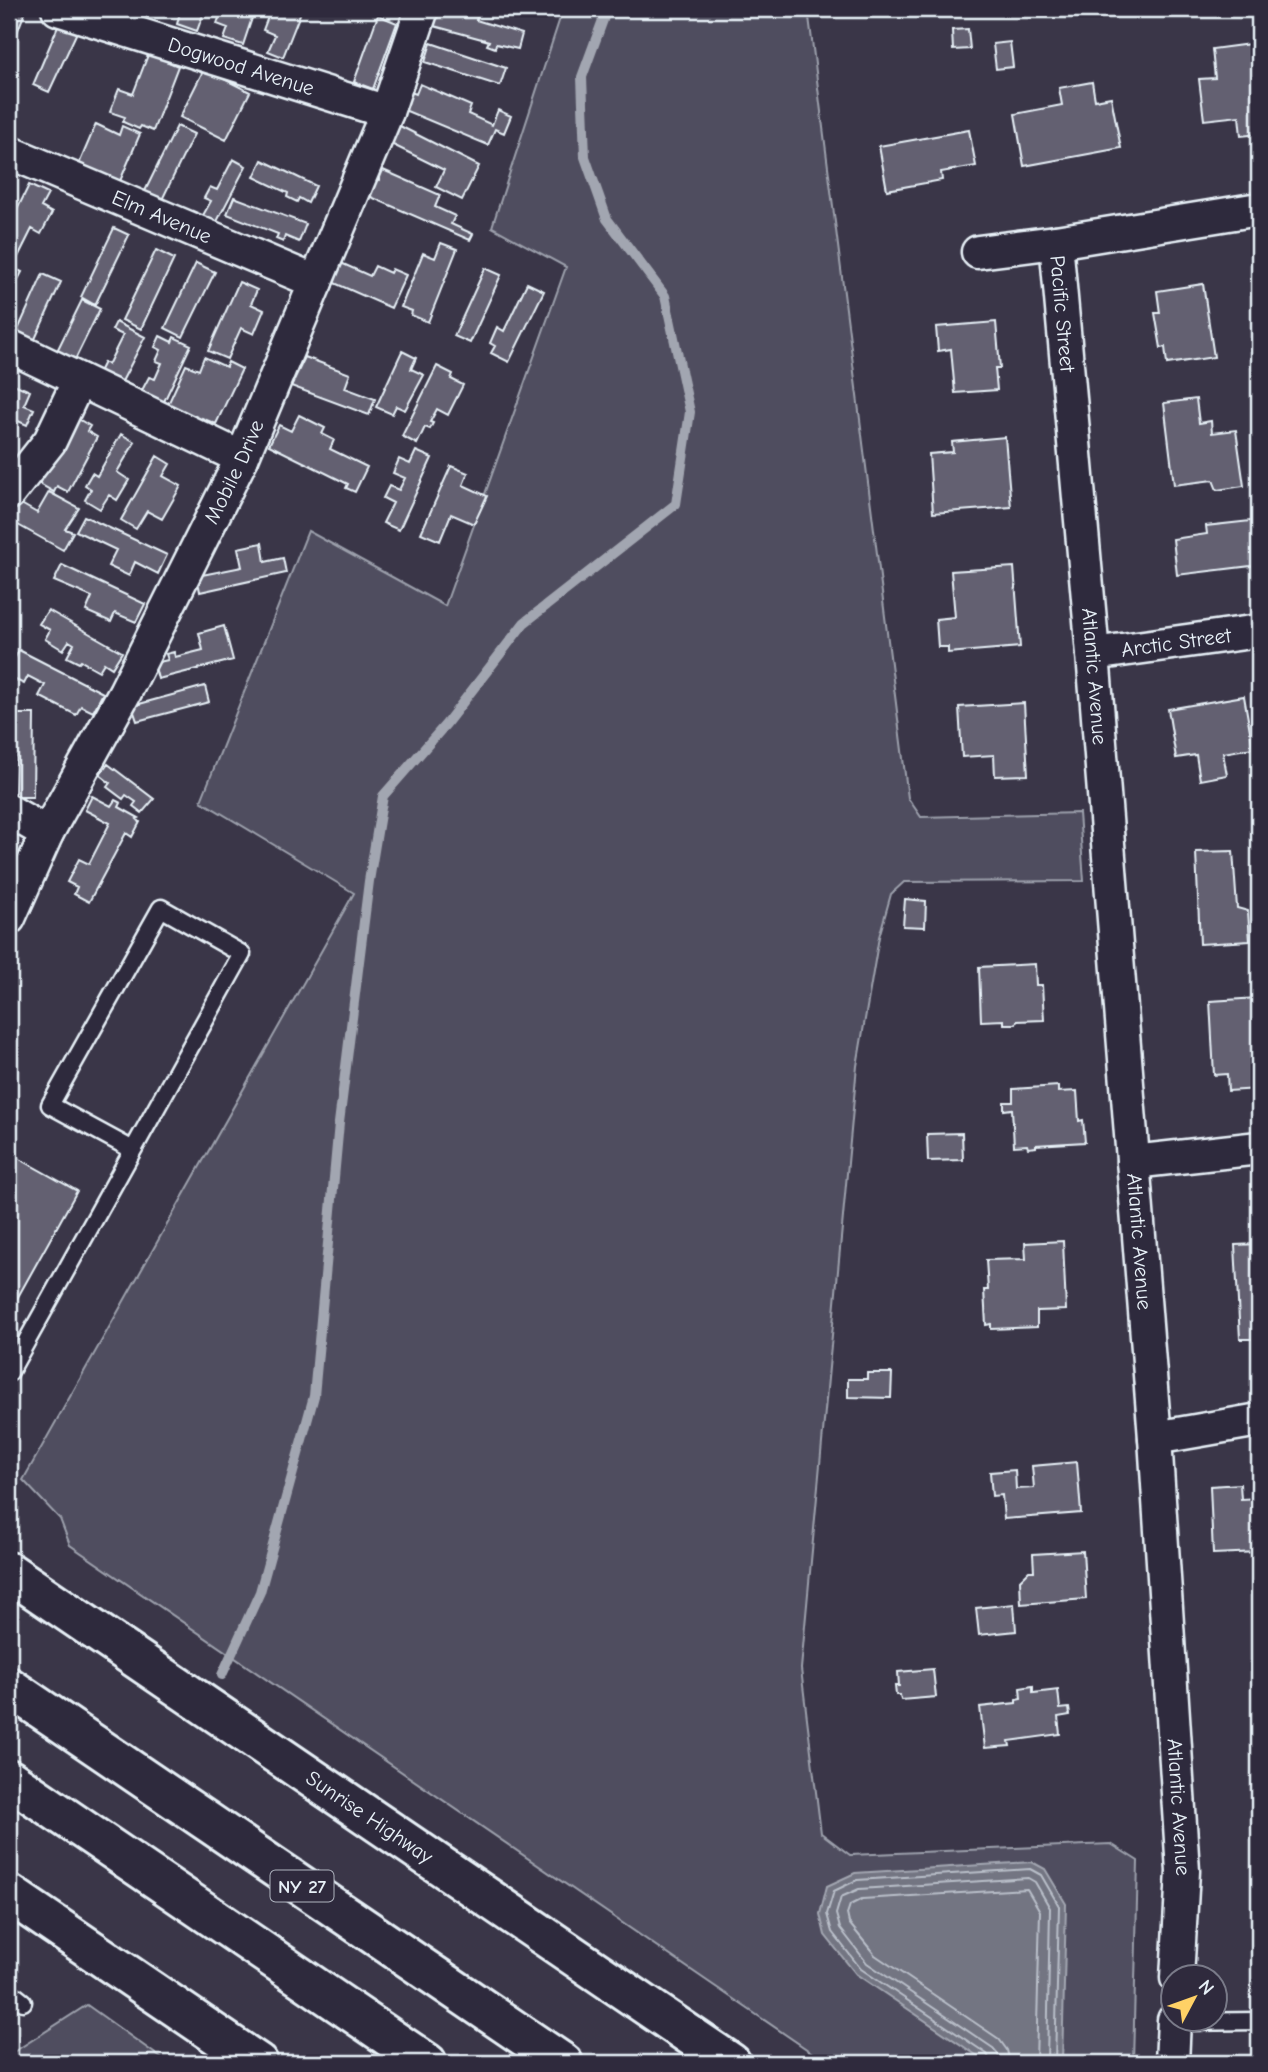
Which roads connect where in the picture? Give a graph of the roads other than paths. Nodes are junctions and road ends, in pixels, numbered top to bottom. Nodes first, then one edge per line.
1 (58, 9) edge
2 (422, 9) edge
3 (387, 113) junction
4 (9, 152) edge
5 (1259, 209) edge
6 (1056, 242) junction
7 (978, 252) dead end
8 (316, 282) junction
9 (9, 346) edge
10 (79, 380) junction
11 (242, 458) junction
12 (9, 493) edge
13 (1080, 507) joint
14 (1259, 631) edge
15 (1093, 654) junction
16 (9, 811) edge
17 (47, 833) junction
18 (9, 918) edge
19 (1259, 1148) edge
20 (133, 1150) junction
21 (1133, 1162) junction
22 (9, 1373) edge
23 (1259, 1420) edge
24 (1155, 1438) junction
25 (9, 1573) edge
26 (9, 1681) edge
27 (9, 1687) edge
28 (40, 1708) junction
29 (9, 1779) edge
30 (9, 1790) edge
31 (67, 1819) junction
32 (9, 1895) edge
33 (1178, 1964) edge
34 (9, 1991) edge
35 (23, 2002) dead end
36 (1230, 2021) edge
37 (1259, 2021) edge
38 (1173, 2034) edge
39 (258, 2063) edge
40 (427, 2063) edge
41 (563, 2063) edge
42 (731, 2063) edge
43 (1172, 2063) edge

1 - 3 street, Dogwood Avenue
2 - 3 street, Mobile Drive
3 - 8 street, Mobile Drive
4 - 8 street, Elm Avenue
5 - 6 street, Pacific Street
6 - 7 street
6 - 13 street, Pacific Street
8 - 11 street, Mobile Drive
9 - 10 street
10 - 11 street
10 - 12 street
11 - 17 street, Mobile Drive
13 - 15 street, Atlantic Avenue
14 - 15 street, Arctic Street
15 - 21 street, Atlantic Avenue
16 - 17 street
17 - 18 street, Mobile Drive
19 - 21 street
20 - 20 lane
20 - 22 lane
21 - 24 street, Atlantic Avenue
23 - 24 street
24 - 33 street, Atlantic Avenue
25 - 42 main road, Sunrise Highway
26 - 28 main road
27 - 28 main road, NY 27
28 - 41 main road, NY 27
29 - 31 main road
30 - 31 main road
31 - 40 main road
32 - 39 main road
34 - 35 lane
36 - 37 lane
38 - 43 street

